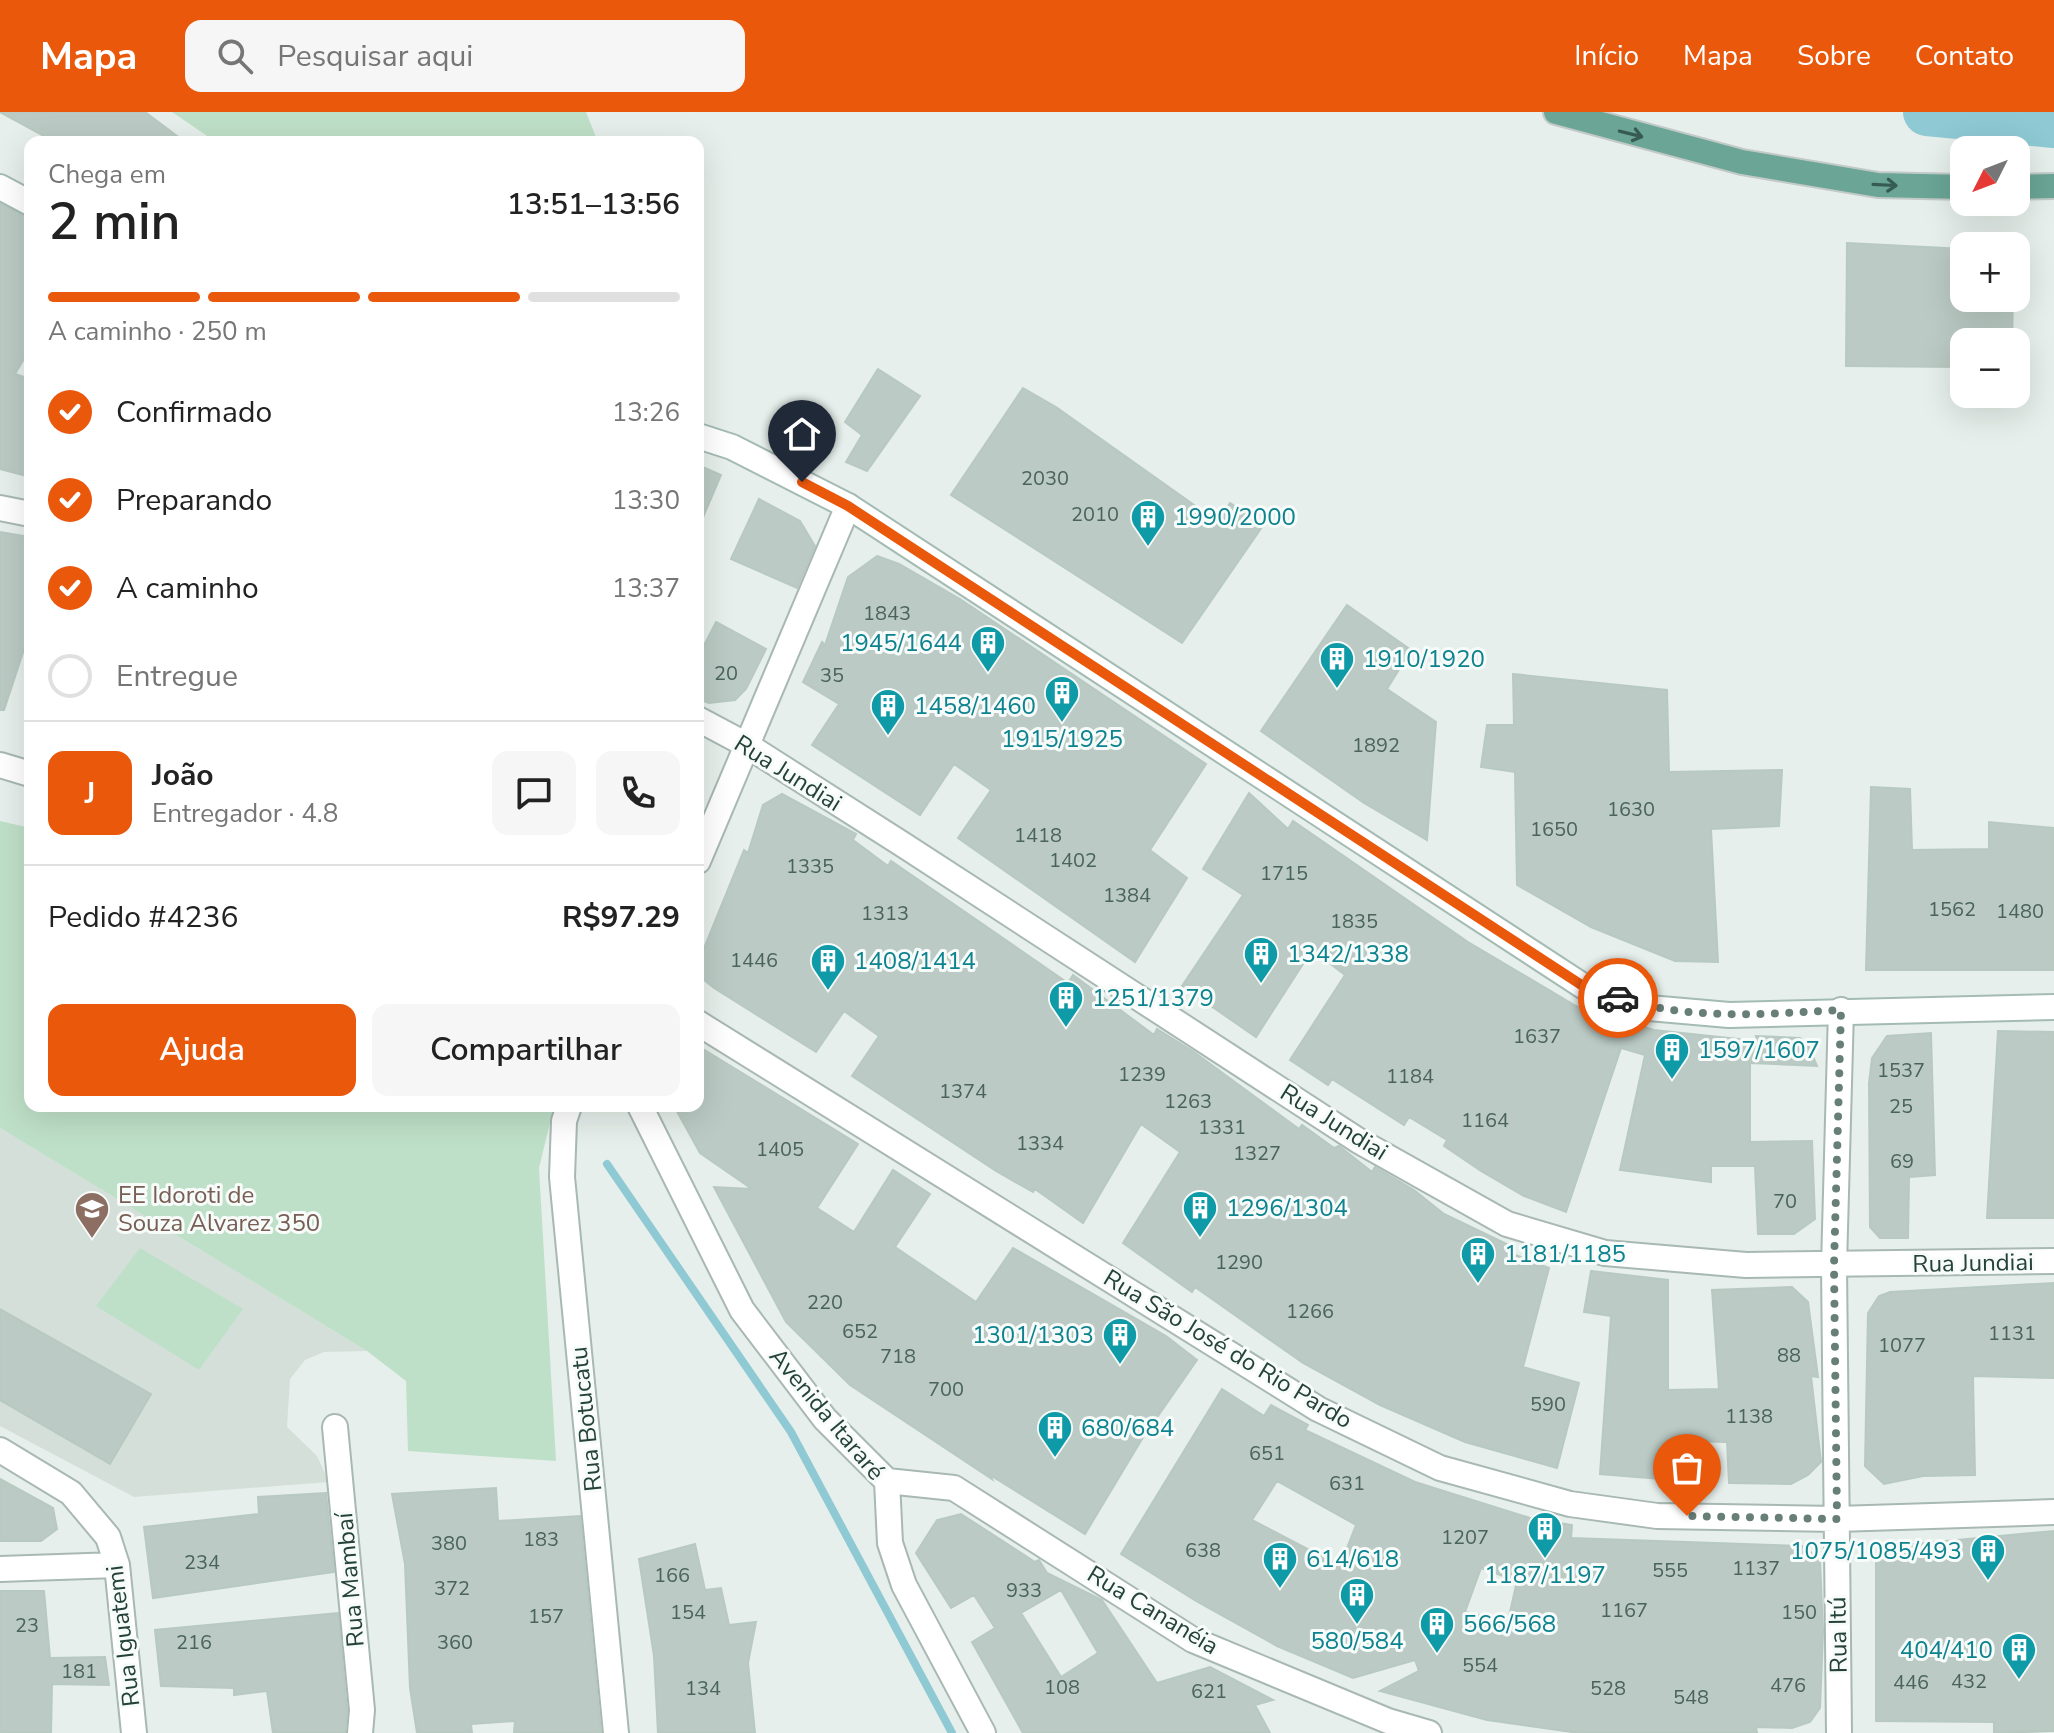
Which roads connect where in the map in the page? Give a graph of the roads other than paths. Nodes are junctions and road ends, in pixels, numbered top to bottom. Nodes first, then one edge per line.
1 (1556, 112) edge
2 (2054, 186) edge
3 (0, 187) edge
4 (1950, 187) edge
5 (2030, 187) edge
6 (24, 200) edge
7 (704, 438) edge
8 (848, 506) junction
9 (0, 508) edge
10 (24, 513) edge
11 (704, 722) edge
12 (745, 744) junction
13 (0, 765) edge
14 (24, 772) edge
15 (704, 846) edge
16 (2054, 1007) edge
17 (1841, 1010) junction
18 (704, 1027) edge
19 (567, 1112) edge
20 (643, 1112) edge
21 (2054, 1261) edge
22 (1834, 1266) junction
23 (335, 1427) dead end
24 (0, 1450) edge
25 (887, 1481) junction
26 (2054, 1512) edge
27 (1837, 1519) junction
28 (117, 1565) junction
29 (0, 1569) edge
30 (1388, 1727) edge
31 (134, 1733) edge
32 (360, 1733) edge
33 (616, 1733) edge
34 (983, 1733) edge
35 (1429, 1733) edge
36 (1839, 1733) edge

1 -> 4 main road
2 - 5 main road
3 - 6 street
7 - 8 street
8 - 12 street
8 - 17 street
9 - 10 street
11 - 12 street, Rua Jundiai
12 - 15 street
12 - 22 street, Rua Jundiai
13 - 14 street
16 - 17 street
17 - 22 street, Rua Itú
18 - 27 street, Rua São José do Rio Pardo
19 - 33 street, Rua Botucatu
20 - 25 street, Avenida Itararé
21 - 22 street, Rua Jundiai
22 - 27 street, Rua Itú
23 - 32 street, Rua Mambaí
24 - 28 street, Rua Iguatemi
25 - 30 street, Rua Cananéia
25 - 34 street, Avenida Itararé
26 - 27 street, Rua São José do Rio Pardo
27 - 36 street, Rua Itú
28 - 29 street
28 - 31 street, Rua Iguatemi
30 - 35 street, Rua Cananéia

